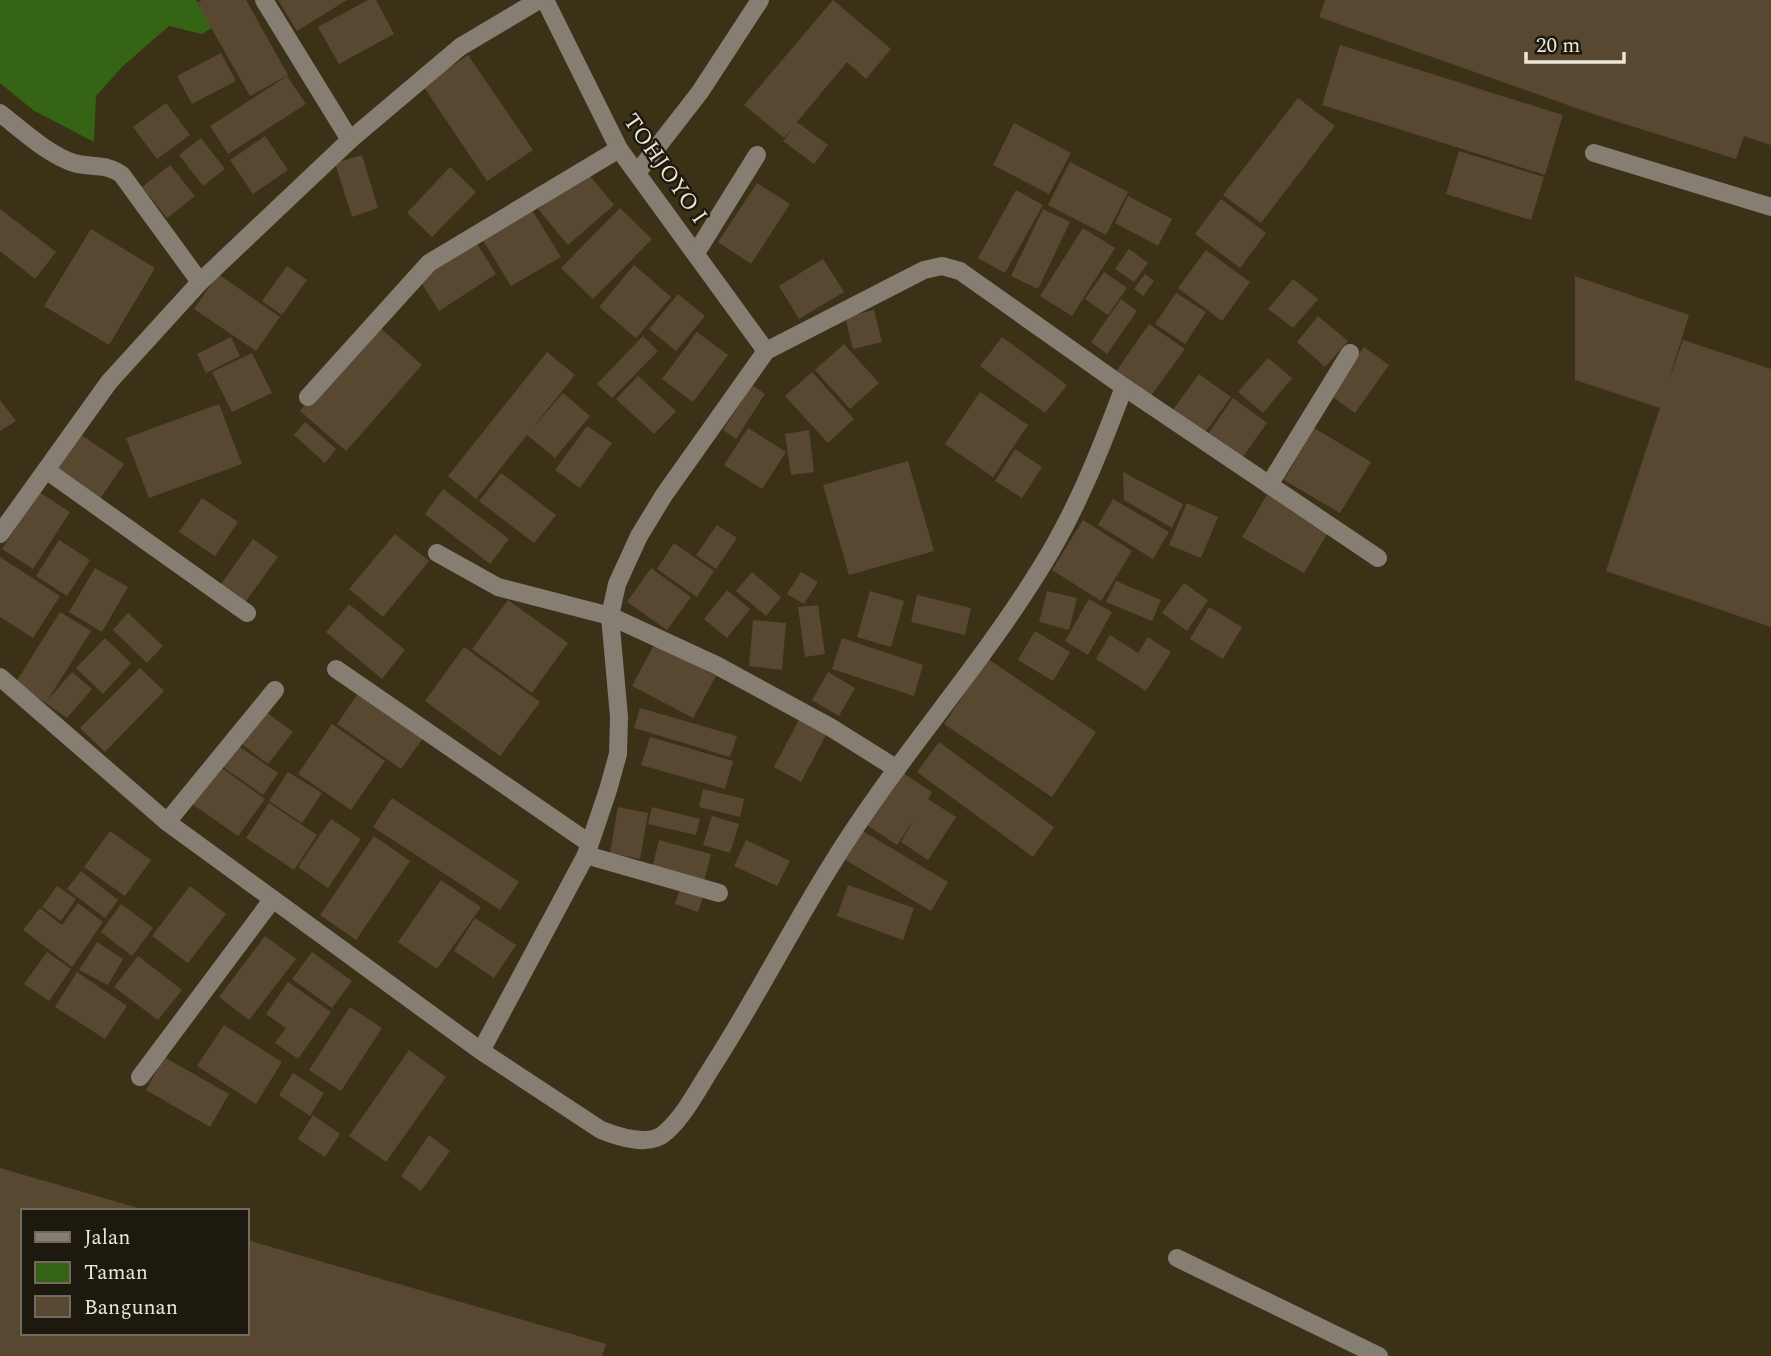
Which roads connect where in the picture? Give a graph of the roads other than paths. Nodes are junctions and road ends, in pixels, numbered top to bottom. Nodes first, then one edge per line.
1 (264, 0) edge
2 (539, 0) edge
3 (545, 0) edge
4 (760, 0) edge
5 (0, 113) edge
6 (351, 140) junction
7 (619, 149) junction
8 (1594, 153) dead end
9 (757, 155) dead end
10 (637, 173) junction
11 (1771, 208) edge
12 (696, 253) junction
13 (200, 282) junction
14 (766, 351) junction
15 (1350, 353) dead end
16 (1124, 387) junction
17 (308, 397) dead end
18 (46, 470) junction
19 (1269, 485) junction
20 (0, 534) edge
21 (437, 553) dead end
22 (1378, 558) dead end
23 (247, 613) dead end
24 (610, 616) junction
25 (336, 670) dead end
26 (0, 677) edge
27 (275, 690) dead end
28 (897, 769) junction
29 (167, 822) junction
30 (587, 849) junction
31 (719, 892) dead end
32 (272, 900) junction
33 (481, 1051) junction
34 (140, 1077) dead end
35 (1177, 1258) dead end
36 (1378, 1356) edge

1 - 6 street
2 - 6 street
3 - 7 street, TOHJOYO I
4 - 10 street
5 - 13 street
6 - 13 street
7 - 10 street, TOHJOYO I
7 - 17 street
8 - 11 street
9 - 12 street
10 - 12 street, TOHJOYO I
12 - 14 street, TOHJOYO I
13 - 18 street
14 - 16 street
14 - 24 street
15 - 19 street
16 - 19 street
16 - 28 street
18 - 20 street
18 - 23 street
19 - 22 street
21 - 24 street
24 - 28 street
24 - 30 street
25 - 30 street
26 - 29 street
27 - 29 street
28 - 33 street
29 - 32 street
30 - 31 street
30 - 33 street
32 - 33 street
32 - 34 street
35 - 36 street

